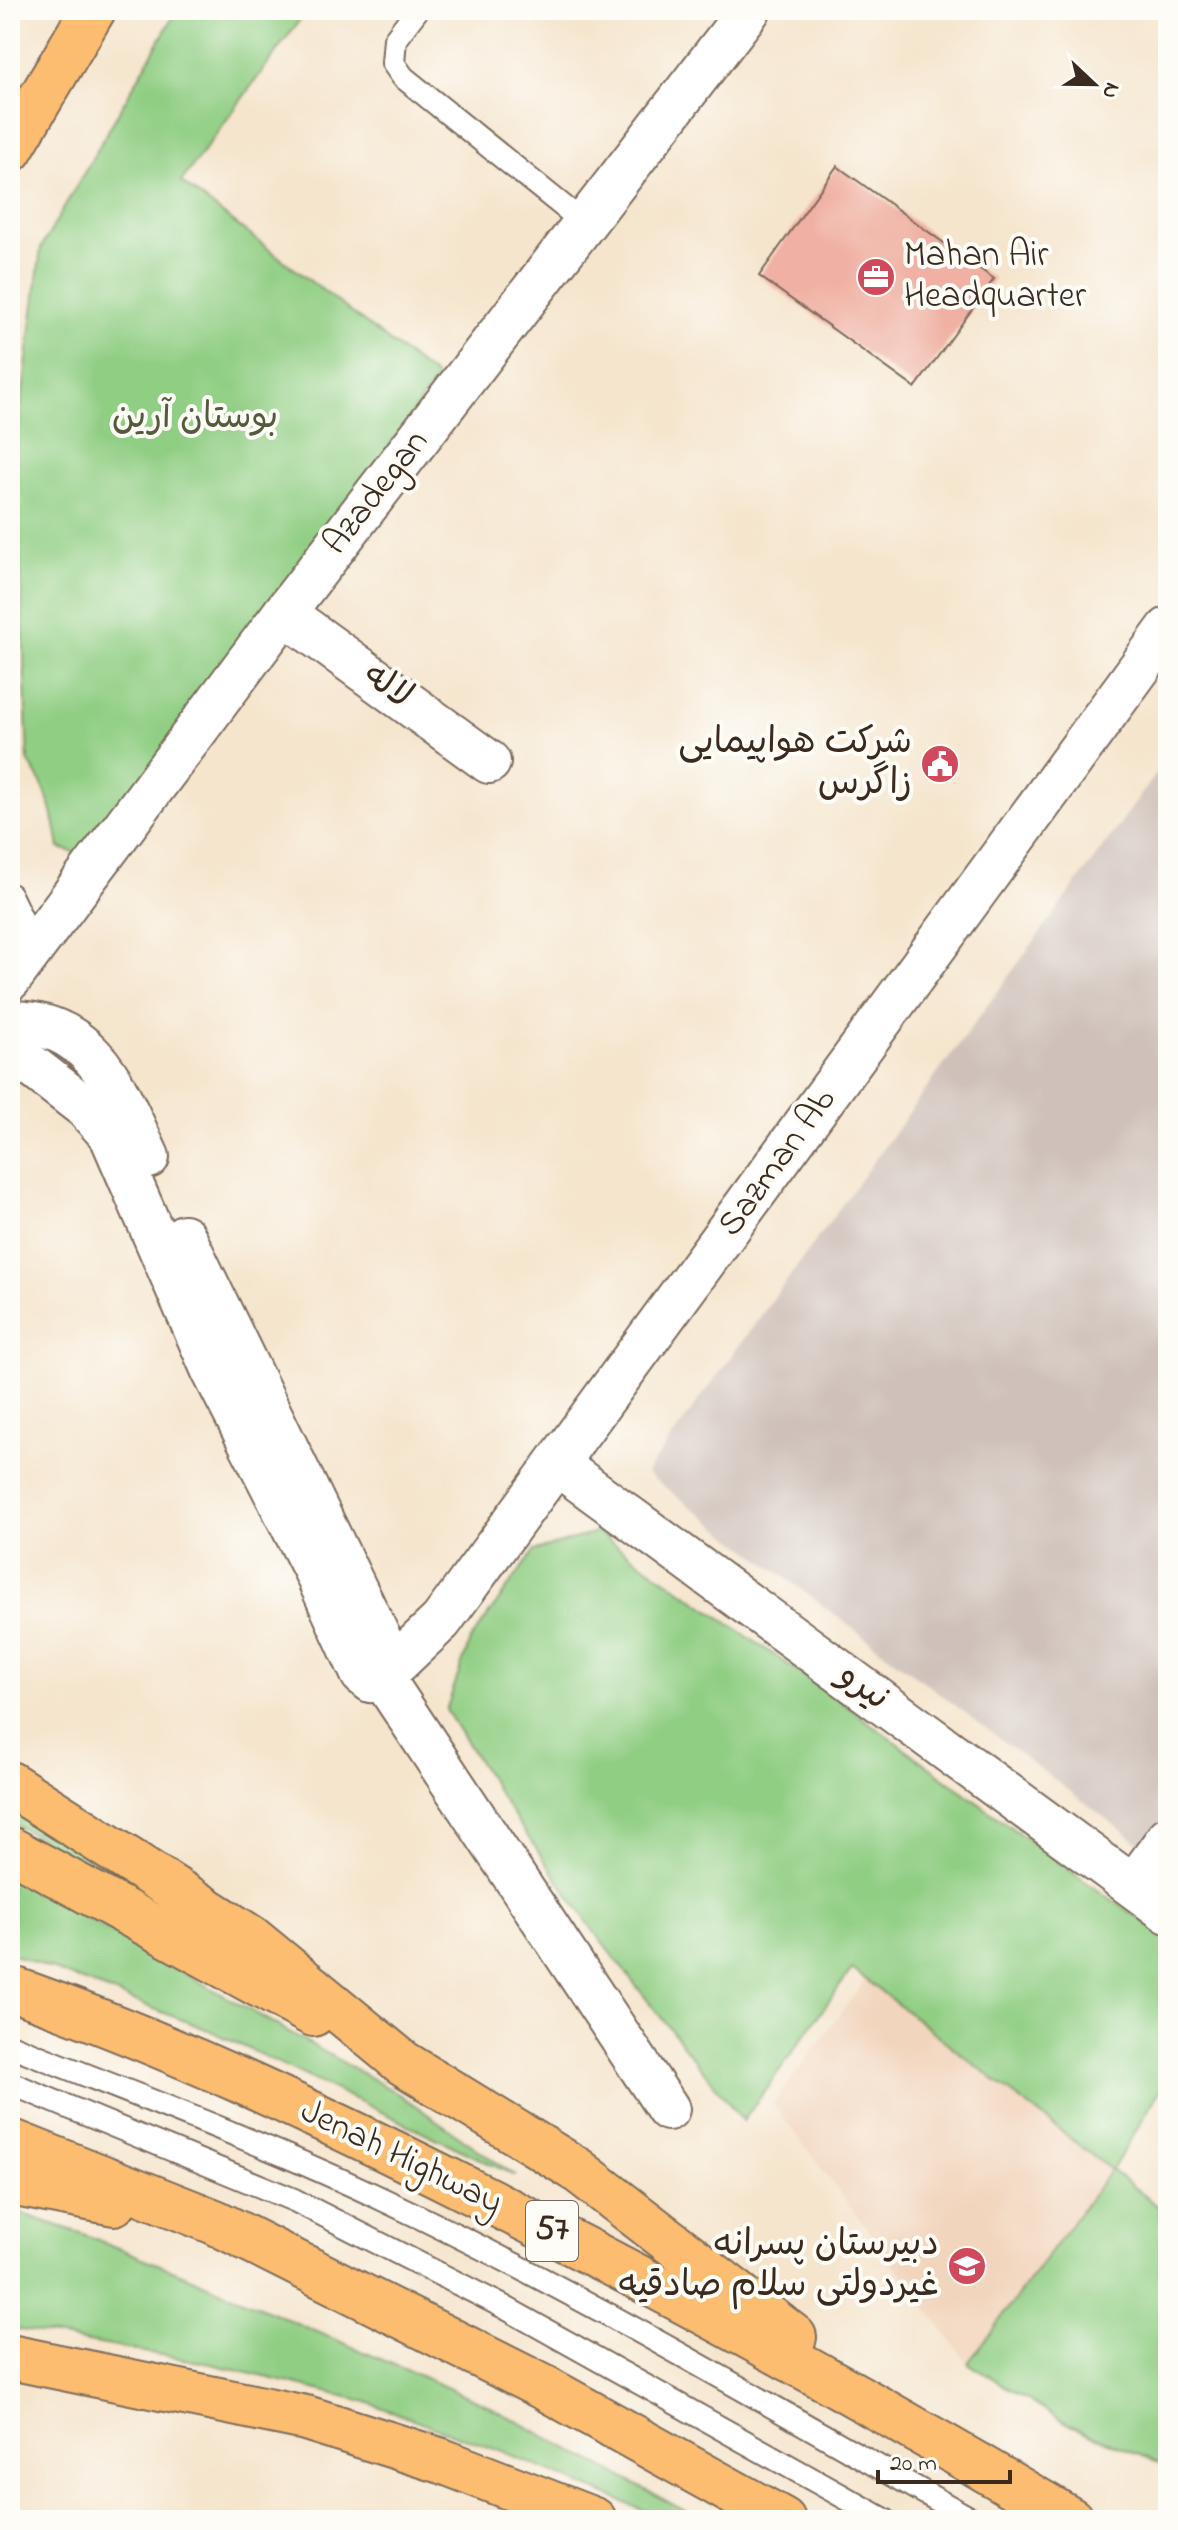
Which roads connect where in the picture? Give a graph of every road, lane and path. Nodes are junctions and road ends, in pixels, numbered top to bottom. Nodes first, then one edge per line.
1 (93, 10) edge
2 (417, 10) edge
3 (749, 10) edge
4 (10, 150) edge
5 (584, 223) junction
6 (284, 613) junction
7 (1168, 629) edge
8 (489, 762) dead end
9 (10, 895) edge
10 (18, 970) edge
11 (10, 1022) edge
12 (10, 1049) edge
13 (558, 1465) junction
14 (382, 1675) junction
15 (10, 1784) edge
16 (1168, 1838) edge
17 (10, 1849) edge
18 (1134, 1885) junction
19 (1168, 1912) edge
20 (10, 1988) edge
21 (10, 2045) edge
22 (403, 2063) junction
23 (10, 2083) edge
24 (668, 2109) dead end
25 (10, 2141) edge
26 (10, 2183) edge
27 (215, 2222) junction
28 (10, 2357) edge
29 (907, 2424) junction
30 (594, 2520) edge
31 (783, 2520) edge
32 (885, 2520) edge
33 (973, 2520) edge
34 (1071, 2520) edge

1 - 4 highway
2 - 5 lane
3 - 5 street, Azadegan
5 - 6 street, Azadegan
6 - 8 street, لاله
6 - 10 street, Azadegan
7 - 13 street, Sazman Ab
9 - 10 lane
11 - 14 street
12 - 14 street
13 - 14 street, Sazman Ab
13 - 18 street, نیرو
14 - 24 street
15 - 22 highway
16 - 18 street
17 - 22 highway
18 - 19 street, نیرو
20 - 29 highway, Jenah Highway / 57
21 - 33 lane
22 - 29 highway
23 - 32 lane
25 - 27 highway
26 - 27 highway
27 - 31 highway
28 - 30 highway
29 - 34 highway, Jenah Highway / 57

